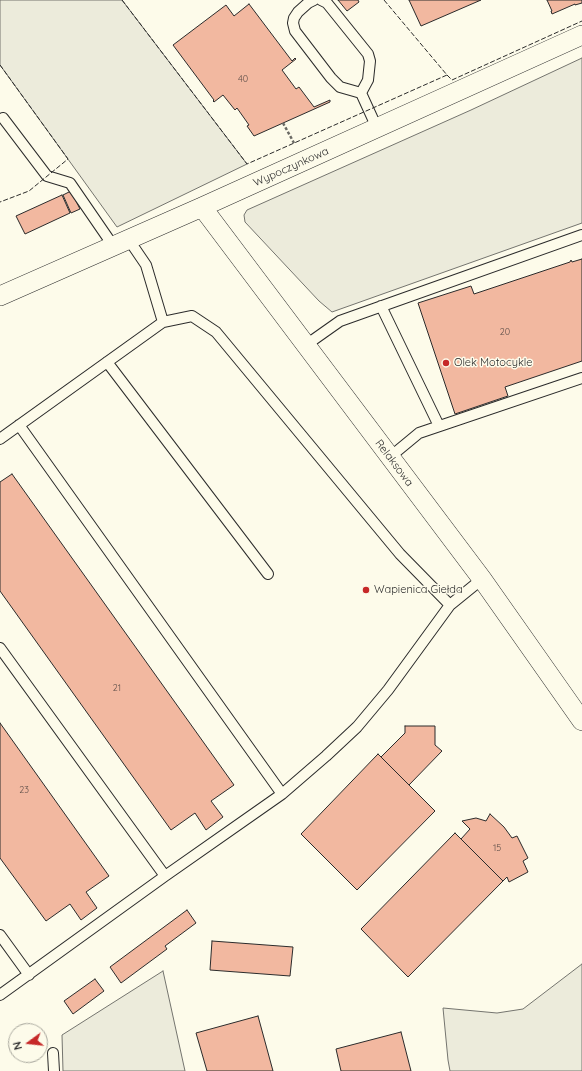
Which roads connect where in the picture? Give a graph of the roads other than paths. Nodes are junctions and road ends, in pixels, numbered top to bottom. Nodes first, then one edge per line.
1 (314, 0) edge
2 (321, 0) edge
3 (582, 35) edge
4 (360, 93) junction
5 (3, 118) dead end
6 (377, 128) junction
7 (202, 207) junction
8 (582, 235) edge
9 (122, 243) junction
10 (0, 296) edge
11 (381, 306) junction
12 (163, 322) junction
13 (306, 346) junction
14 (107, 362) junction
15 (582, 378) edge
16 (19, 425) junction
17 (439, 426) junction
18 (0, 439) edge
19 (390, 456) junction
20 (268, 574) dead end
21 (482, 579) junction
22 (450, 605) junction
23 (0, 648) edge
24 (580, 716) edge
25 (282, 794) junction
26 (165, 876) junction
27 (0, 935) edge
28 (29, 975) junction
29 (0, 995) edge
30 (54, 1053) dead end
31 (54, 1071) edge

1 - 4 lane
2 - 4 lane
3 - 6 street, Wypoczynkowa
4 - 6 lane
5 - 9 lane
6 - 7 street, Wypoczynkowa
7 - 9 street, Wypoczynkowa
7 - 13 street, Relaksowa
8 - 11 lane
9 - 10 street, Wypoczynkowa
9 - 12 lane
11 - 13 lane
11 - 17 lane
12 - 14 lane
12 - 22 lane
13 - 19 street, Relaksowa
14 - 16 lane
14 - 20 lane
15 - 17 lane
16 - 18 lane
16 - 25 lane
17 - 19 lane
19 - 21 street, Relaksowa
21 - 22 lane
21 - 24 street, Relaksowa
22 - 25 lane
23 - 26 lane
25 - 26 lane
26 - 28 lane
27 - 28 lane
28 - 29 lane
30 - 31 lane

